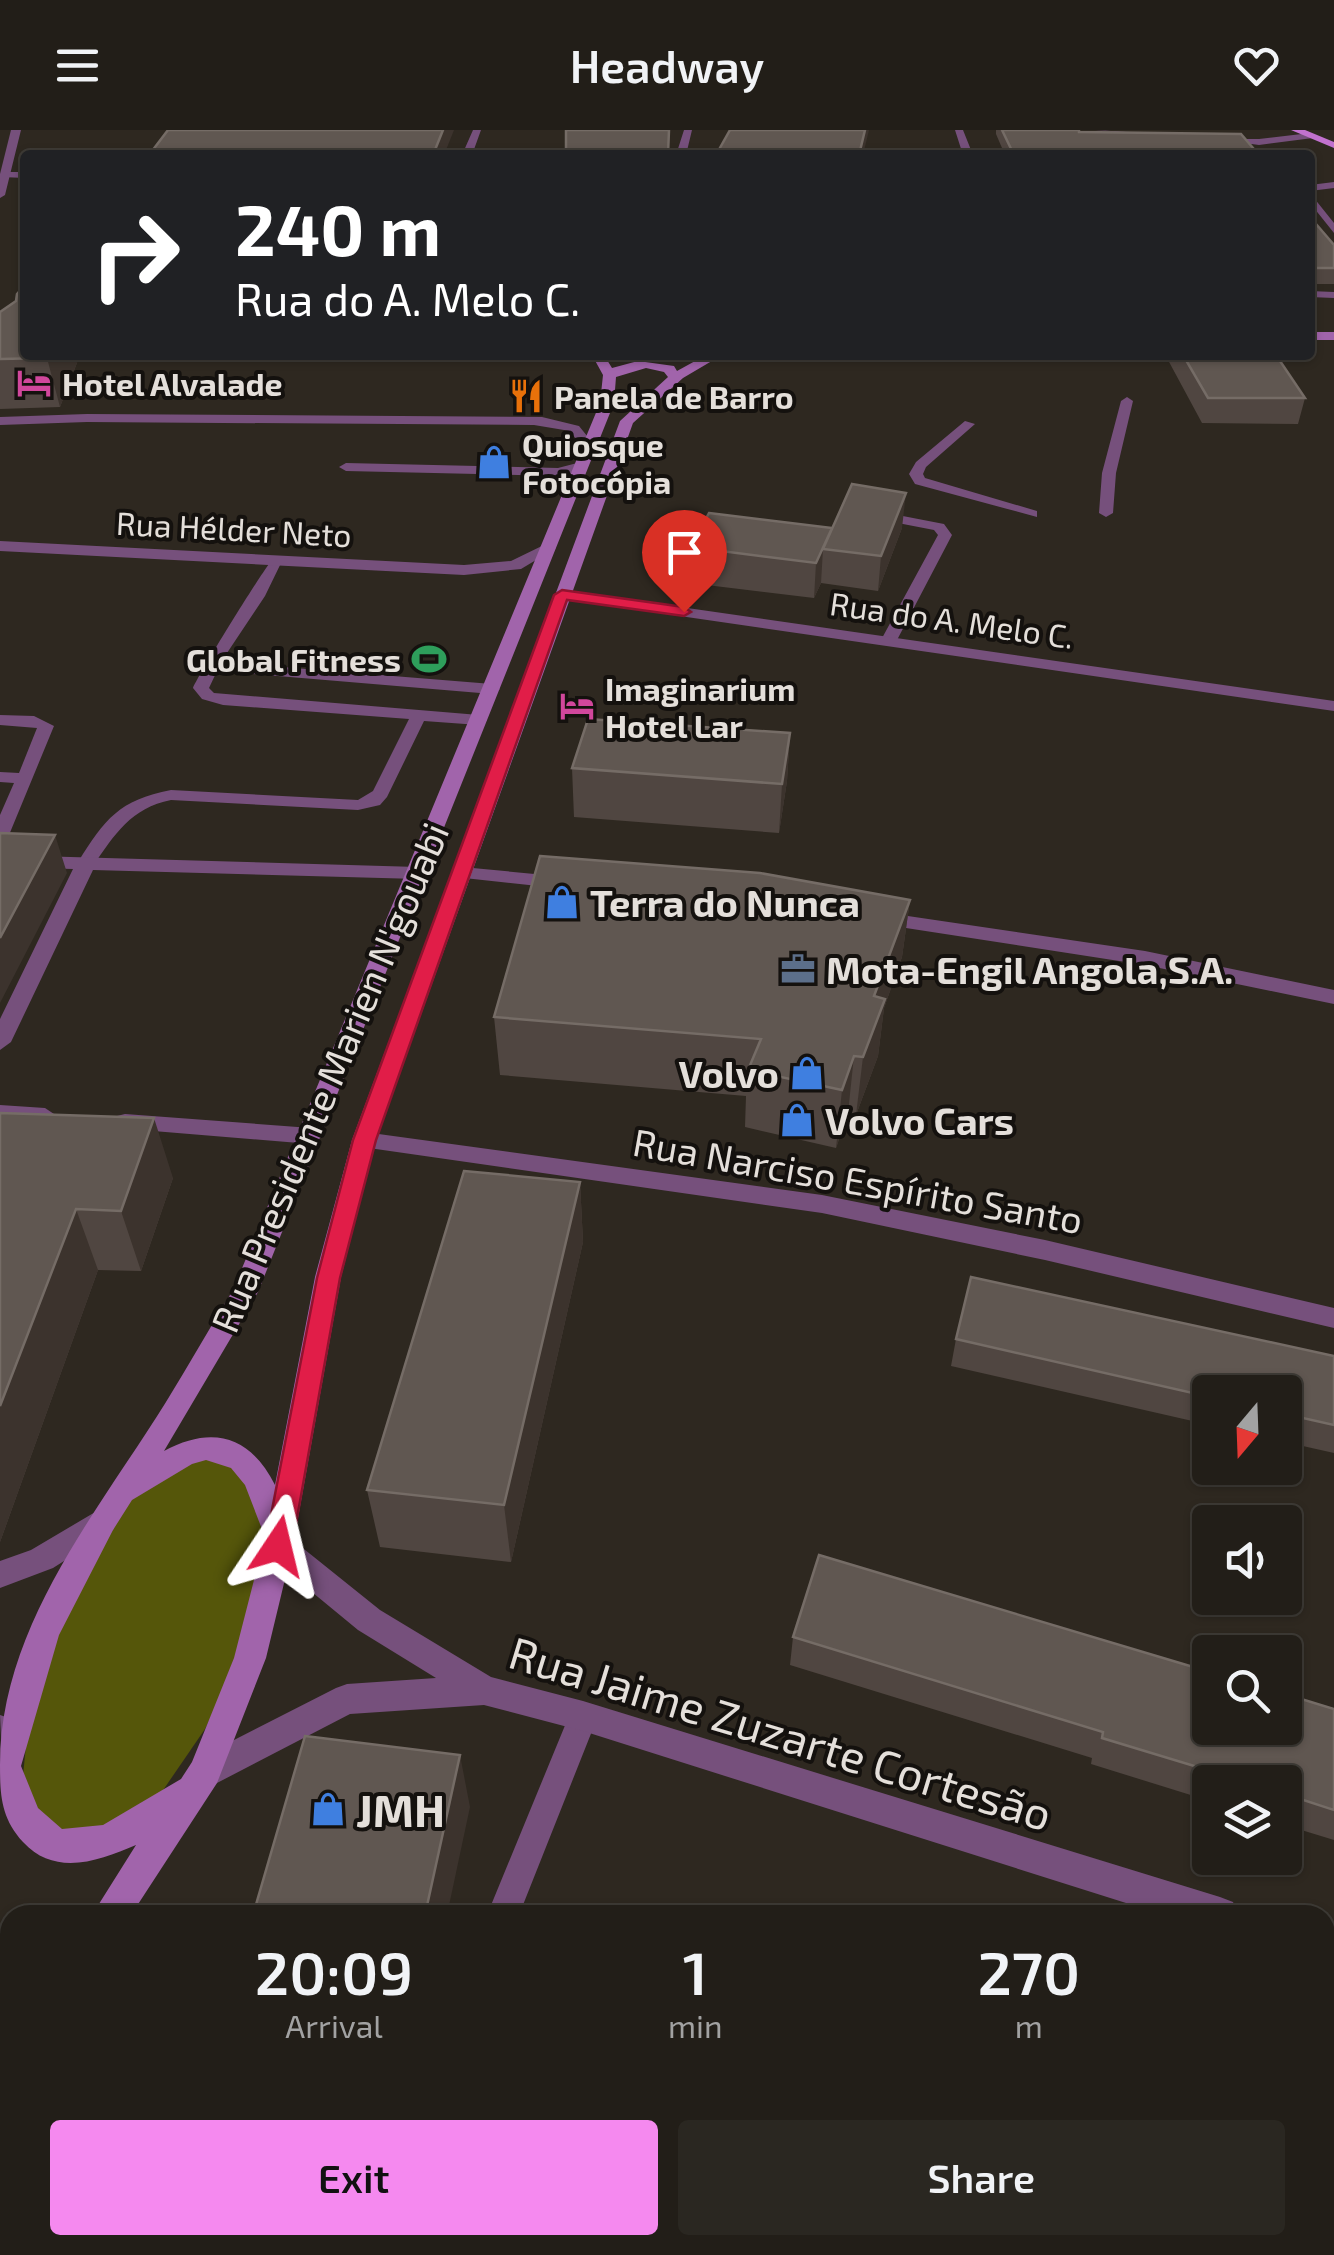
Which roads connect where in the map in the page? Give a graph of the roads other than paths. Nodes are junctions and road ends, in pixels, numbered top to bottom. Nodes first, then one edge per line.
1 (16, 130) edge
2 (1099, 130) edge
3 (1296, 130) edge
4 (1324, 134) edge
5 (1334, 145) edge
6 (5, 174) junction
7 (20, 174) edge
8 (0, 195) edge
9 (1315, 205) edge
10 (1334, 211) edge
11 (1319, 212) junction
12 (1334, 230) edge
13 (601, 360) edge
14 (707, 360) edge
15 (610, 374) junction
16 (674, 378) junction
17 (1127, 401) dead end
18 (607, 403) junction
19 (0, 421) edge
20 (534, 421) junction
21 (969, 424) dead end
22 (589, 447) junction
23 (346, 468) dead end
24 (578, 473) junction
25 (1106, 513) dead end
26 (874, 514) edge
27 (1032, 514) dead end
28 (0, 546) edge
29 (548, 548) junction
30 (275, 561) junction
31 (464, 570) junction
32 (562, 595) junction
33 (524, 609) junction
34 (889, 640) junction
35 (211, 666) junction
36 (492, 689) junction
37 (1334, 706) edge
38 (419, 715) junction
39 (0, 720) edge
40 (479, 720) junction
41 (0, 777) edge
42 (25, 778) junction
43 (0, 835) edge
44 (0, 861) edge
45 (87, 862) junction
46 (418, 872) junction
47 (462, 873) junction
48 (591, 885) edge
49 (851, 913) edge
50 (1334, 998) edge
51 (0, 1042) edge
52 (0, 1113) edge
53 (311, 1136) junction
54 (364, 1140) junction
55 (1334, 1318) edge
56 (102, 1521) junction
57 (279, 1543) junction
58 (0, 1575) edge
59 (484, 1690) junction
60 (583, 1716) junction
61 (1, 1758) edge
62 (205, 1772) junction
63 (117, 1905) edge
64 (507, 1905) edge
65 (1188, 1905) edge

1 - 6 street
2 - 4 lane
3 - 4 main road
4 - 5 main road
6 - 7 lane
6 - 8 street
9 - 11 lane
10 - 11 lane
11 - 12 lane
13 - 15 street
14 - 16 street, Rua Presidente Marien N'gouabi
15 - 16 street
15 - 18 street, Rua Presidente Marien N'gouabi
16 - 32 street, Rua Presidente Marien N'gouabi
17 - 25 lane
18 - 20 street
18 - 22 street, Rua Presidente Marien N'gouabi
19 - 20 street
20 - 22 street
21 - 27 lane
22 - 24 street, Rua Presidente Marien N'gouabi
23 - 24 street
24 - 29 street, Rua Presidente Marien N'gouabi
26 - 34 lane
28 - 30 street, Rua Hélder Neto
29 - 31 street, Rua Hélder Neto
29 - 33 street, Rua Presidente Marien N'gouabi
30 - 31 street, Rua Hélder Neto
30 - 35 lane
31 - 33 street, Rua Hélder Neto
32 - 34 street, Rua do A. Melo C.
32 - 47 street, Rua Presidente Marien N'gouabi
33 - 36 street, Rua Presidente Marien N'gouabi
34 - 37 street, Rua do A. Melo C.
35 - 36 lane
35 - 38 lane
36 - 40 street, Rua Presidente Marien N'gouabi
38 - 40 lane
38 - 45 lane
39 - 42 lane
40 - 46 street, Rua Presidente Marien N'gouabi
41 - 42 lane
42 - 43 lane
44 - 45 street
45 - 46 street
45 - 51 street
46 - 53 street, Rua Presidente Marien N'gouabi
47 - 48 street
47 - 54 street, Rua Presidente Marien N'gouabi
49 - 50 street
52 - 53 street
53 - 56 street, Rua Presidente Marien N'gouabi
54 - 55 street, Rua Narciso Espírito Santo
54 - 57 street, Rua Presidente Marien N'gouabi
56 - 57 street
56 - 58 street
56 - 61 street, Rua Presidente Marien N'gouabi
57 - 59 street
57 - 62 street, Rua Presidente Marien N'gouabi
59 - 60 street, Rua Jaime Zuzarte Cortesão
59 - 62 street, Rua Jaime Zuzarte Cortesão
60 - 64 lane
60 - 65 street, Rua Jaime Zuzarte Cortesão
61 - 62 street
62 - 63 street, Rua Presidente Marien N'gouabi

